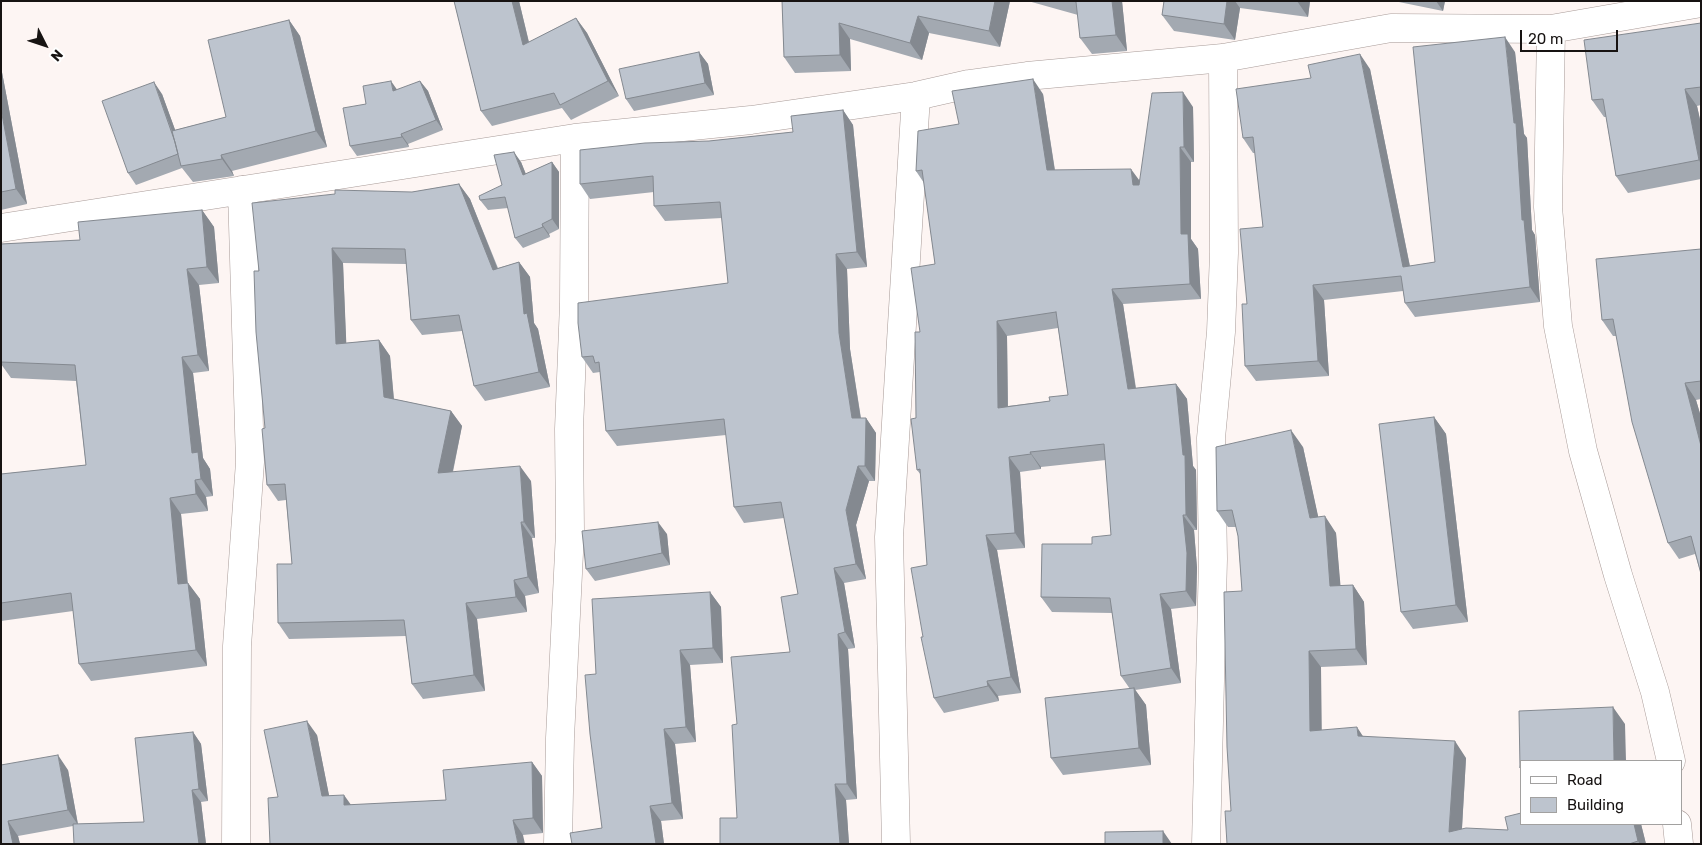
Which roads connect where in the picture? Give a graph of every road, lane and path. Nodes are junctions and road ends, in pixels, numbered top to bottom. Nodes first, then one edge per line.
1 (1701, 3) edge
2 (1551, 29) junction
3 (1223, 58) junction
4 (916, 96) junction
5 (575, 138) junction
6 (242, 190) junction
7 (1, 228) edge
8 (1671, 760) edge
9 (1677, 825) edge
10 (236, 844) edge
11 (558, 844) edge
12 (896, 844) edge
13 (1206, 844) edge
14 (1679, 844) edge

1 - 2 street
2 - 3 street
2 - 8 street
3 - 4 street
3 - 13 street
4 - 5 street
4 - 12 street
5 - 6 street
5 - 11 street
6 - 7 street
6 - 10 street
9 - 14 street

